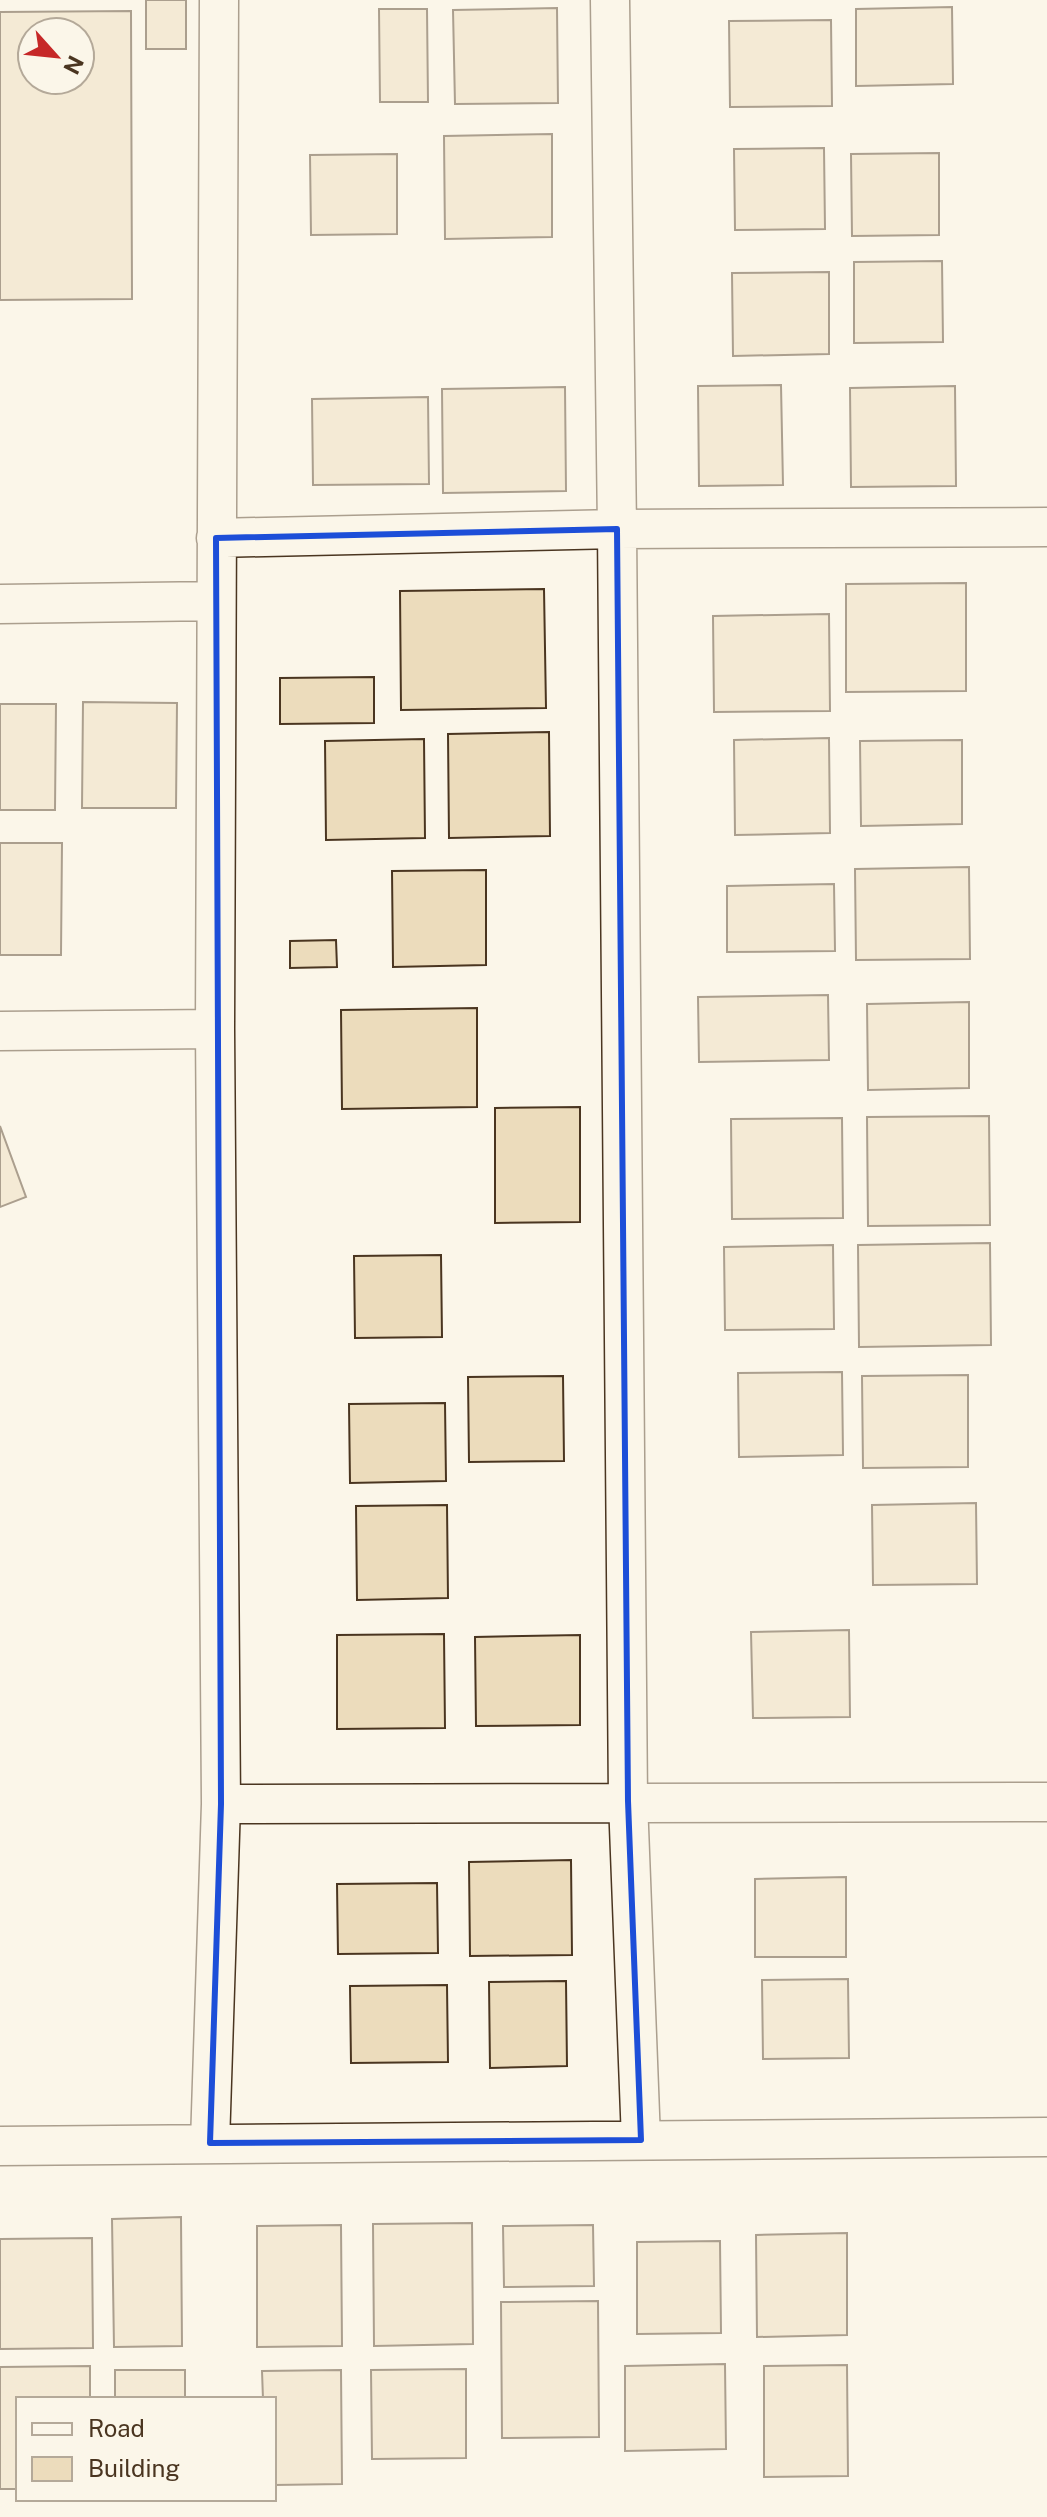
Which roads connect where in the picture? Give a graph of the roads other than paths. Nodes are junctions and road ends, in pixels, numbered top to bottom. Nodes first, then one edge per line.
1 (219, 0) edge
2 (610, 0) edge
3 (1047, 527) edge
4 (617, 529) junction
5 (216, 538) junction
6 (216, 601) junction
7 (0, 604) edge
8 (215, 1029) junction
9 (0, 1031) edge
10 (628, 1801) junction
11 (1047, 1802) edge
12 (221, 1804) junction
13 (1047, 2137) edge
14 (641, 2140) junction
15 (210, 2143) junction
16 (0, 2146) edge

1 - 5 street
2 - 4 street
3 - 4 street
4 - 5 street
4 - 10 street
5 - 6 street
6 - 7 street
6 - 8 street
8 - 9 street
8 - 12 street
10 - 11 street
10 - 12 street
10 - 14 street
12 - 15 street
13 - 14 street
14 - 15 street
15 - 16 street

